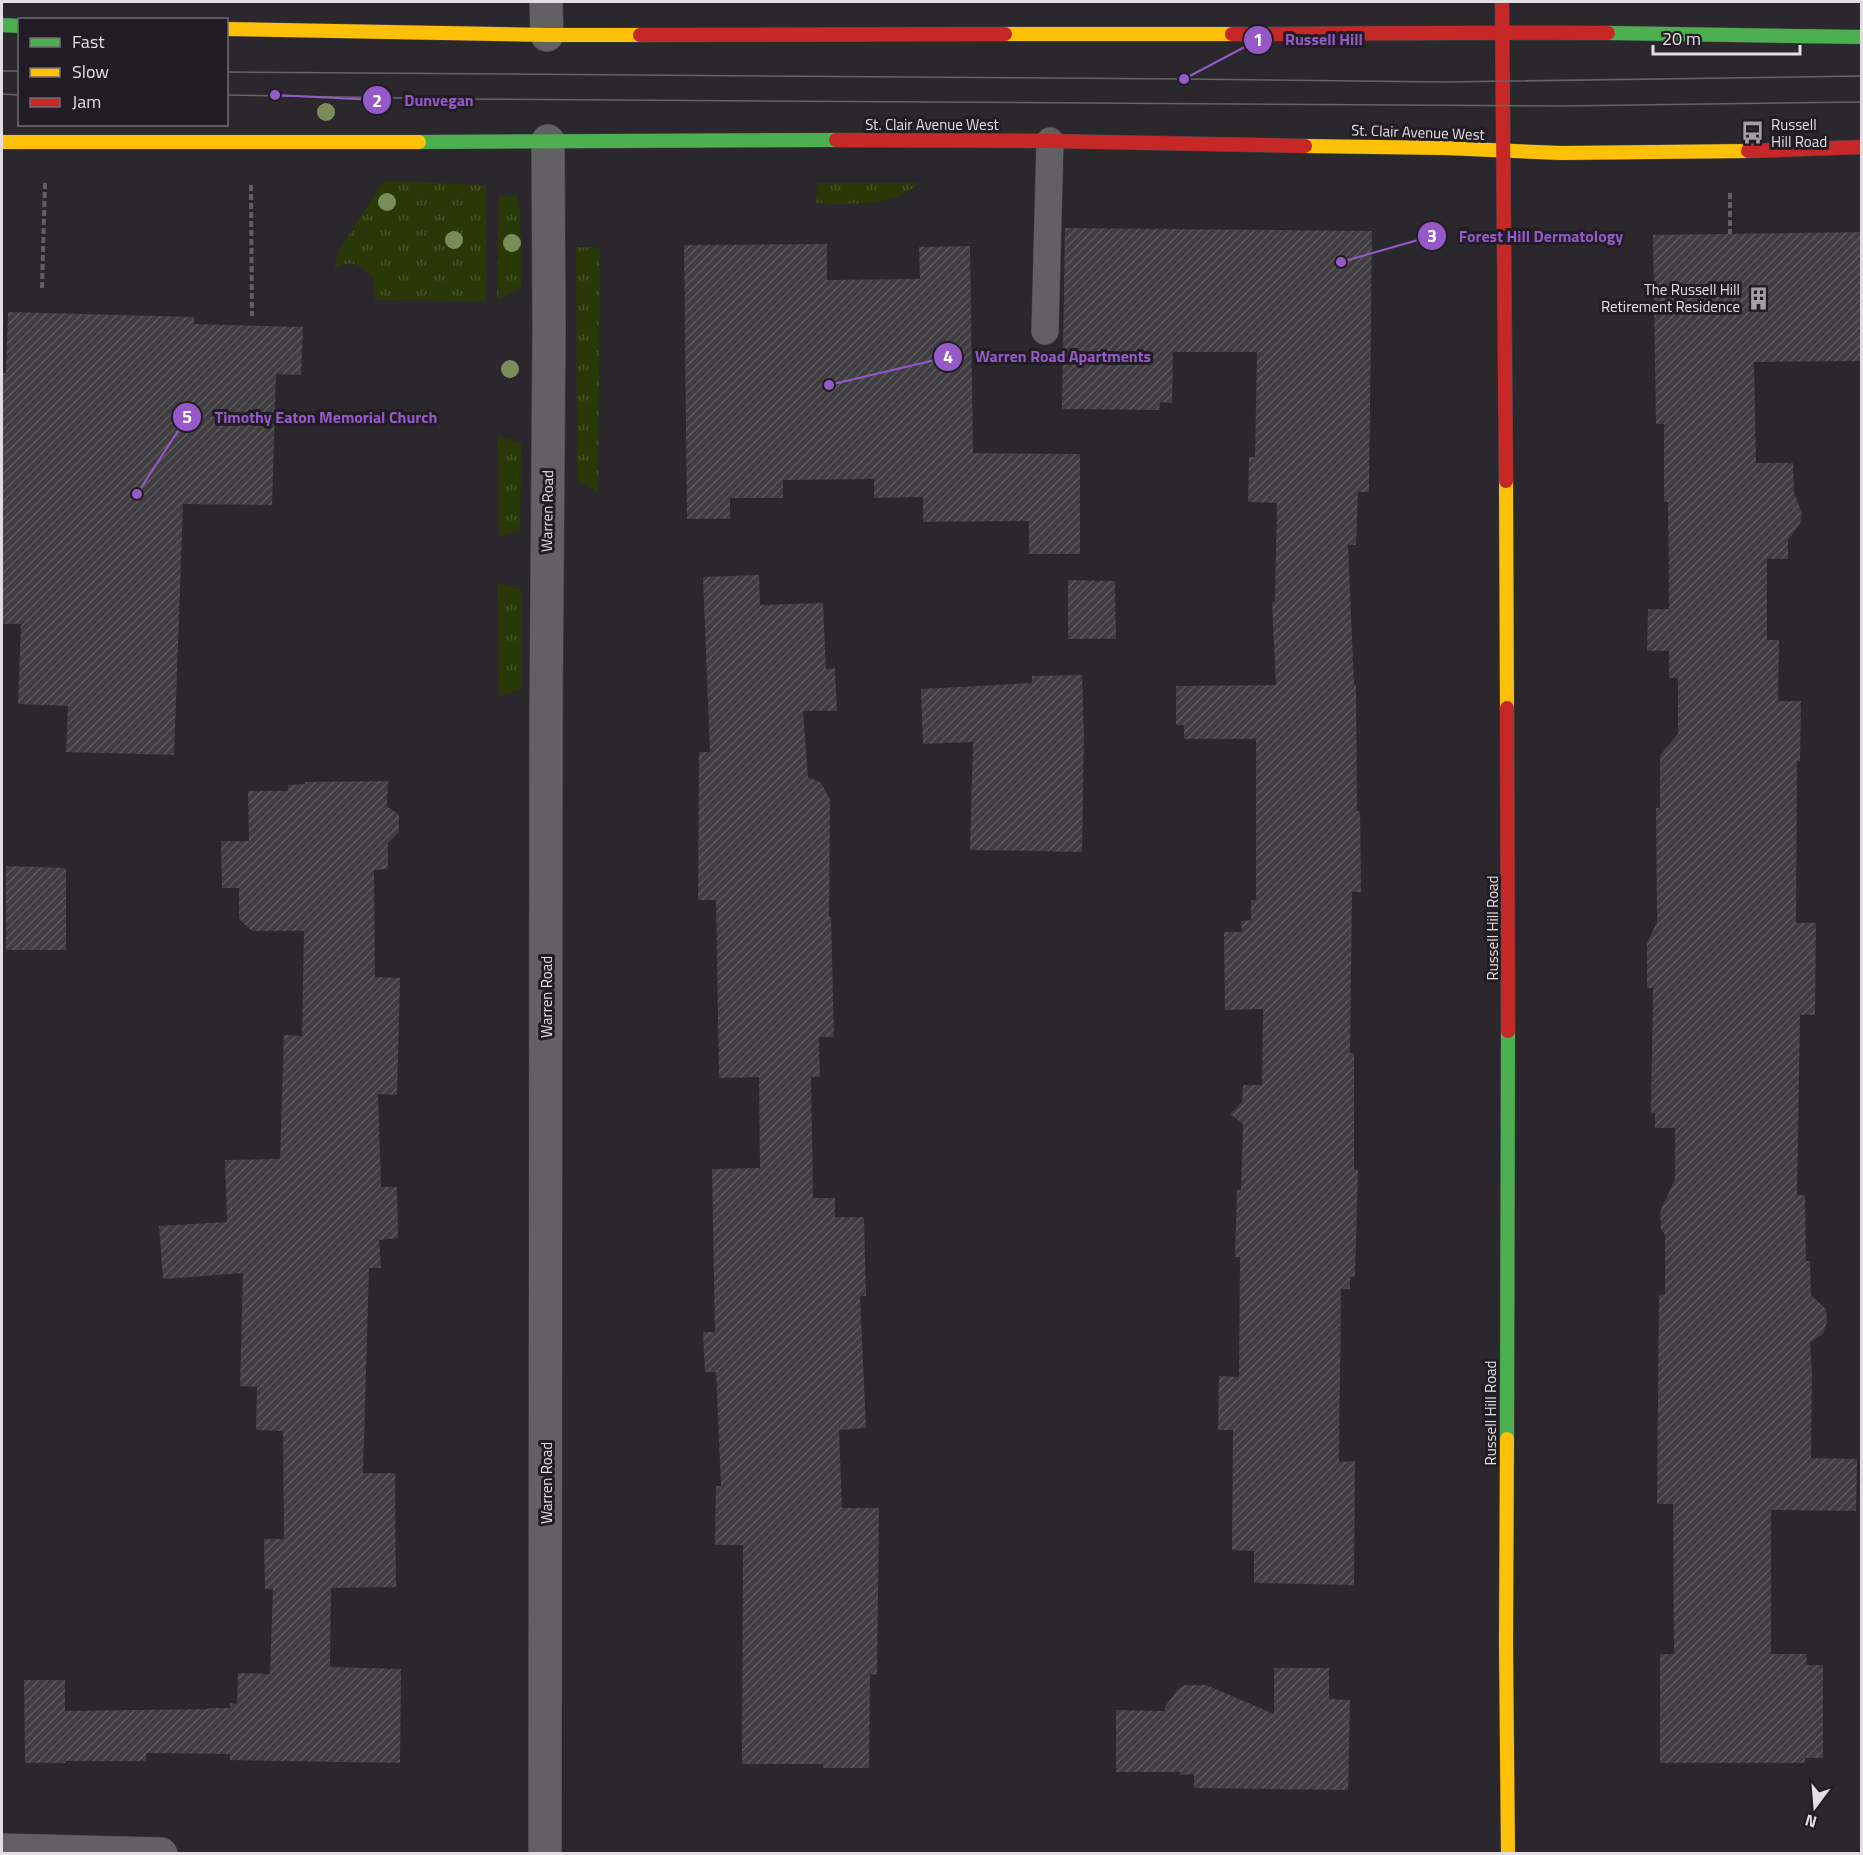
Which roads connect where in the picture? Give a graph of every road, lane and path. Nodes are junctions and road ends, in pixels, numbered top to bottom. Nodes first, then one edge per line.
1 (546, 2) edge
2 (1502, 2) edge
3 (2, 25) edge
4 (18, 26) edge
5 (228, 29) edge
6 (1503, 32) junction
7 (547, 35) junction
8 (1862, 37) edge
9 (548, 141) junction
10 (1050, 141) junction
11 (2, 142) edge
12 (1862, 147) edge
13 (1505, 152) junction
14 (45, 173) dead end
15 (251, 178) dead end
16 (1730, 192) dead end
17 (1730, 234) dead end
18 (42, 288) dead end
19 (252, 316) dead end
20 (1045, 331) dead end
21 (2, 1850) edge
22 (161, 1854) edge
23 (545, 1854) edge
24 (1508, 1854) edge

1 - 7 street
2 - 6 main road, Russell Hill Road
3 - 4 main road
5 - 7 main road
6 - 7 main road
6 - 8 main road
6 - 13 main road, Russell Hill Road
9 - 10 main road, St. Clair Avenue West
9 - 11 main road, St. Clair Avenue West
9 - 23 street, Warren Road
10 - 13 main road, St. Clair Avenue West
10 - 20 lane
12 - 13 main road, St. Clair Avenue West
13 - 24 main road, Russell Hill Road
14 - 18 path
15 - 19 path
16 - 17 path
21 - 22 street

